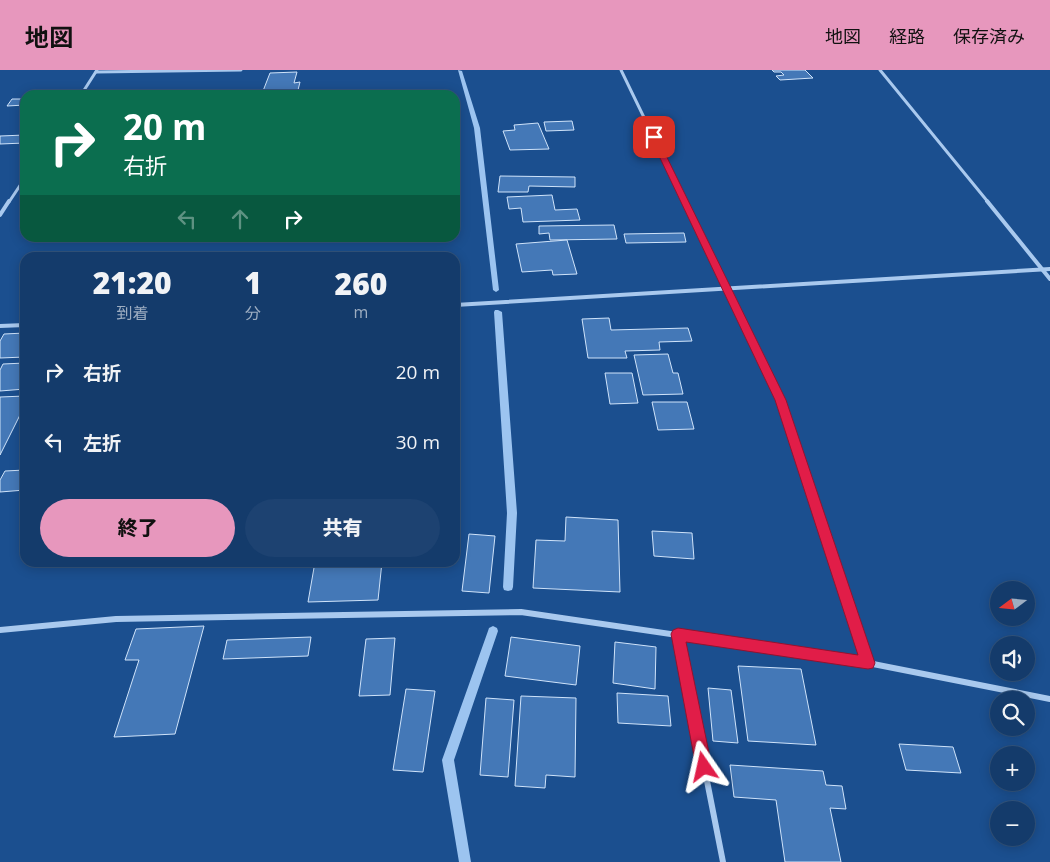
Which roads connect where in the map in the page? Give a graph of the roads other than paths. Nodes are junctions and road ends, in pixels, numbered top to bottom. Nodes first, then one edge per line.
1 (241, 70) edge
2 (621, 70) edge
3 (880, 70) edge
4 (97, 71) edge
5 (84, 90) edge
6 (20, 185) edge
7 (0, 215) edge
8 (1042, 269) junction
9 (1050, 269) edge
10 (1050, 279) edge
11 (727, 287) junction
12 (460, 305) edge
13 (20, 325) edge
14 (0, 326) edge
15 (0, 630) edge
16 (678, 634) junction
17 (868, 663) junction
18 (1050, 699) edge
19 (723, 862) edge

1 - 4 street
2 - 11 street
3 - 8 street
4 - 5 street
6 - 7 street
8 - 9 street
8 - 10 street
8 - 11 street
11 - 12 street
11 - 17 street
13 - 14 street
15 - 16 street
16 - 17 street
16 - 19 street
17 - 18 street

